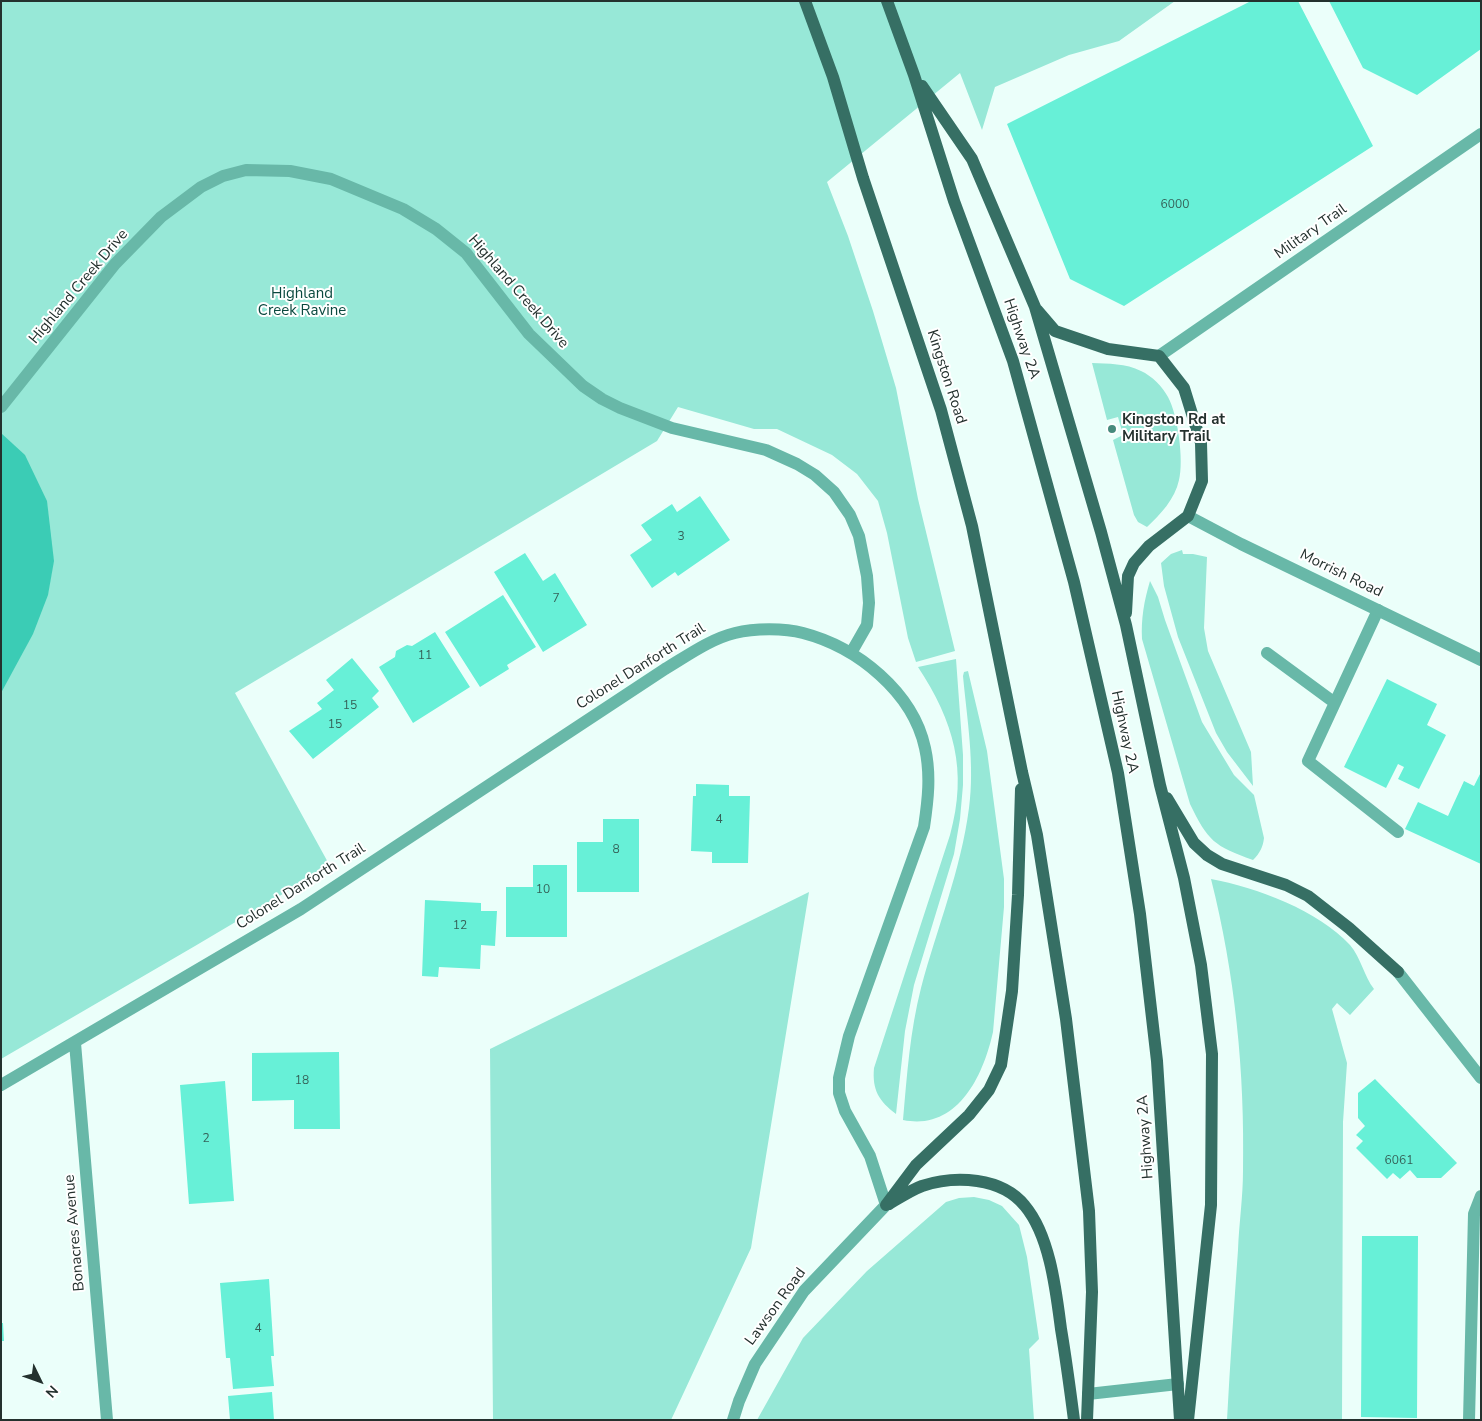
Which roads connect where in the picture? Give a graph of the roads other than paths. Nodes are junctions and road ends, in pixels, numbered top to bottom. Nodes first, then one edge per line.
1 (805, 1) edge
2 (887, 1) edge
3 (914, 75) junction
4 (1481, 134) edge
5 (1035, 307) junction
6 (1159, 356) junction
7 (1, 407) edge
8 (1188, 516) junction
9 (1378, 610) junction
10 (1126, 625) junction
11 (851, 653) junction
12 (1266, 653) dead end
13 (1481, 660) edge
14 (1335, 703) junction
15 (1022, 772) junction
16 (1160, 785) junction
17 (1398, 832) dead end
18 (1398, 972) joint
19 (75, 1043) junction
20 (1481, 1078) edge
21 (1, 1085) edge
22 (1481, 1196) edge
23 (886, 1205) junction
24 (1178, 1384) junction
25 (1088, 1394) junction
26 (107, 1420) edge
27 (733, 1420) edge
28 (1074, 1420) edge
29 (1087, 1420) edge
30 (1180, 1420) edge
31 (1188, 1420) edge
32 (1468, 1420) edge

1 - 15 main road, Kingston Road
2 - 3 main road
3 - 5 main road
3 - 24 main road, Highway 2A
4 - 6 street, Military Trail
5 - 6 main road
5 - 10 main road
6 - 8 main road
7 - 11 street, Highland Creek Drive
8 - 9 street, Morrish Road
8 - 10 main road
9 - 13 street, Morrish Road
9 - 14 street
10 - 16 main road
11 - 19 street, Colonel Danforth Trail
11 - 23 street, Colonel Danforth Trail
12 - 14 street
14 - 17 street
15 - 23 main road
15 - 25 main road
16 - 18 main road
16 - 31 main road
18 - 20 street
19 - 21 street, Colonel Danforth Trail
19 - 26 street, Bonacres Avenue
22 - 32 street
23 - 27 street, Lawson Road
23 - 28 main road
24 - 25 street
24 - 30 main road, Highway 2A
25 - 29 main road

